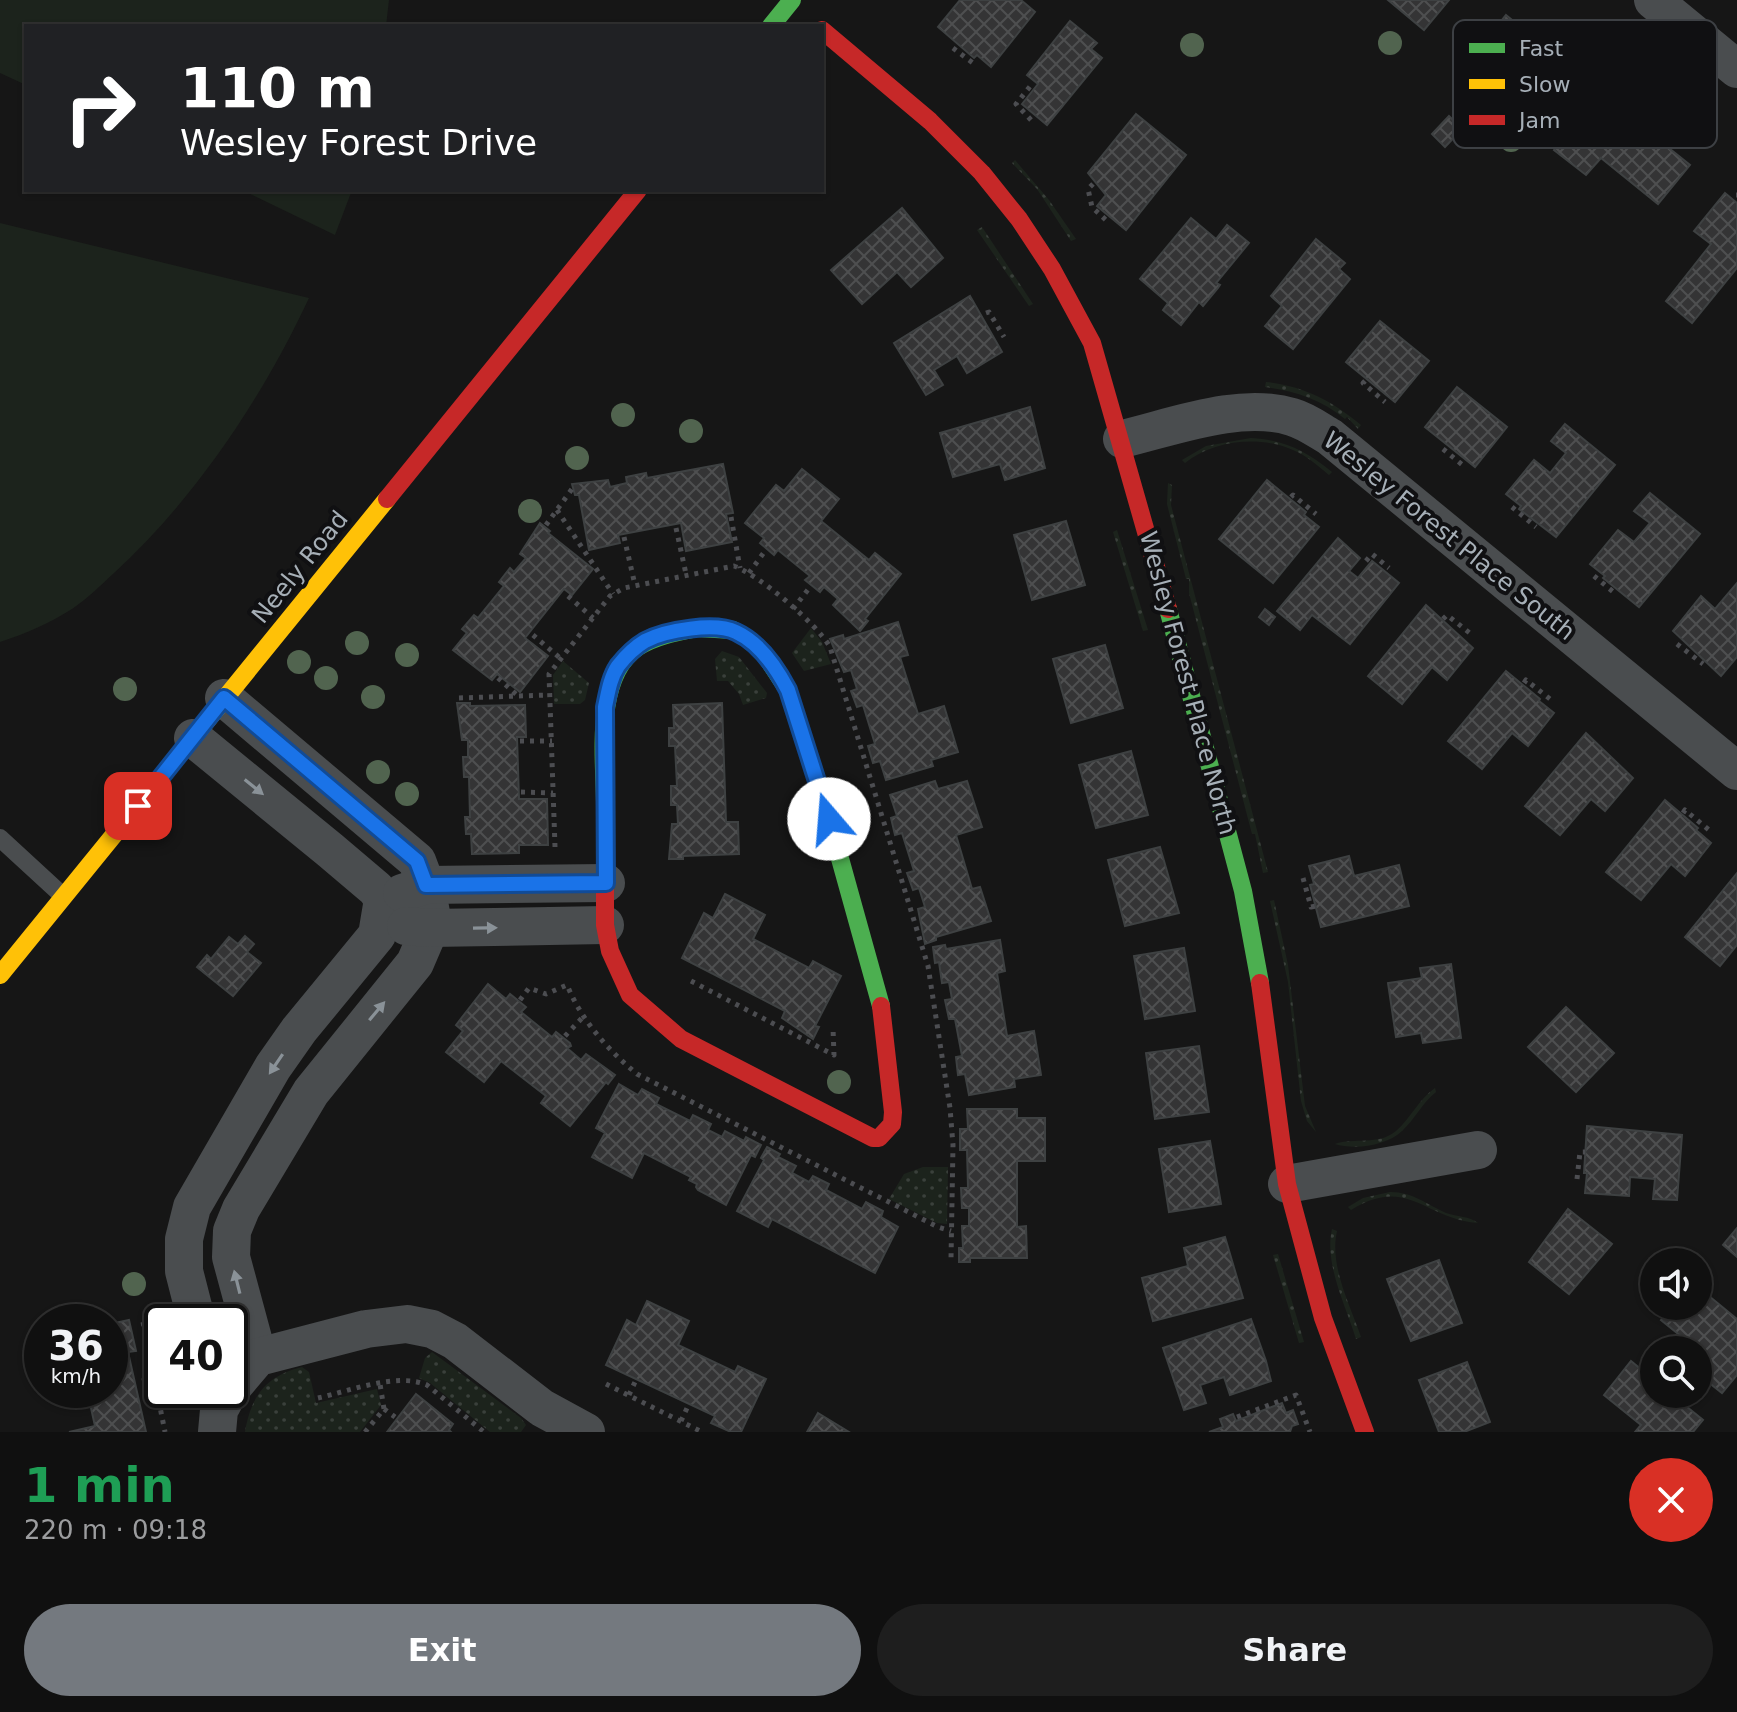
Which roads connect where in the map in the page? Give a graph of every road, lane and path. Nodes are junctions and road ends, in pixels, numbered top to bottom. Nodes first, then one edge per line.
1 (1653, 0) edge
2 (1677, 20) edge
3 (824, 32) edge
4 (953, 48) dead end
5 (1717, 53) edge
6 (977, 66) dead end
7 (1737, 69) edge
8 (1032, 84) dead end
9 (1031, 120) dead end
10 (1093, 184) dead end
11 (636, 192) edge
12 (1108, 222) dead end
13 (986, 313) dead end
14 (1004, 337) dead end
15 (1365, 381) dead end
16 (1385, 402) dead end
17 (1122, 439) junction
18 (1443, 449) dead end
19 (1465, 467) dead end
20 (572, 489) dead end
21 (1291, 497) dead end
22 (1512, 507) dead end
23 (557, 510) junction
24 (1316, 514) dead end
25 (731, 517) dead end
26 (546, 525) dead end
27 (1536, 527) dead end
28 (676, 528) dead end
29 (624, 537) dead end
30 (765, 551) dead end
31 (1366, 561) dead end
32 (1389, 568) dead end
33 (741, 569) dead end
34 (749, 573) dead end
35 (686, 574) dead end
36 (1594, 576) dead end
37 (635, 585) dead end
38 (810, 587) dead end
39 (613, 594) dead end
40 (1617, 595) dead end
41 (568, 596) dead end
42 (793, 609) dead end
43 (593, 618) dead end
44 (1443, 619) dead end
45 (1471, 634) dead end
46 (533, 635) dead end
47 (1677, 644) dead end
48 (560, 658) dead end
49 (1703, 664) dead end
50 (498, 678) dead end
51 (1524, 683) dead end
52 (549, 695) dead end
53 (519, 696) junction
54 (224, 698) junction
55 (459, 698) dead end
56 (1550, 699) dead end
57 (193, 738) junction
58 (520, 741) dead end
59 (552, 741) dead end
60 (1737, 771) edge
61 (521, 792) dead end
62 (553, 793) dead end
63 (362, 813) junction
64 (1683, 813) dead end
65 (1709, 830) dead end
66 (0, 838) edge
67 (330, 850) junction
68 (1303, 878) dead end
69 (606, 883) junction
70 (426, 885) junction
71 (63, 896) junction
72 (1316, 906) dead end
73 (382, 911) junction
74 (605, 925) junction
75 (430, 928) junction
76 (0, 975) edge
77 (691, 981) dead end
78 (520, 1000) dead end
79 (583, 1017) junction
80 (833, 1028) dead end
81 (299, 1030) junction
82 (565, 1036) dead end
83 (336, 1060) junction
84 (656, 1083) junction
85 (651, 1092) dead end
86 (707, 1109) junction
87 (702, 1118) dead end
88 (1478, 1150) dead end
89 (1585, 1152) dead end
90 (826, 1170) junction
91 (822, 1179) dead end
92 (1577, 1179) dead end
93 (1287, 1184) junction
94 (877, 1197) junction
95 (873, 1205) dead end
96 (951, 1231) dead end
97 (192, 1304) edge
98 (143, 1322) dead end
99 (144, 1327) edge
100 (258, 1357) junction
101 (248, 1370) edge
102 (635, 1382) dead end
103 (380, 1384) junction
104 (606, 1384) dead end
105 (629, 1395) junction
106 (318, 1398) dead end
107 (688, 1406) dead end
108 (161, 1408) edge
109 (384, 1409) junction
110 (1312, 1411) dead end
111 (1300, 1415) junction
112 (395, 1417) dead end
113 (1237, 1417) dead end
114 (681, 1421) junction
115 (165, 1432) edge
116 (365, 1432) edge
117 (484, 1432) edge
118 (586, 1432) edge
119 (702, 1432) edge
120 (1310, 1432) edge
121 (1365, 1432) edge

1 - 2 street
3 - 17 street, Wesley Forest Place North
4 - 6 path
5 - 7 street
8 - 9 path
10 - 12 path
11 - 54 street, Neely Road
13 - 14 path
15 - 16 path
17 - 60 street, Wesley Forest Place South
17 - 93 street, Wesley Forest Place North
18 - 19 path
20 - 23 path
21 - 24 path
22 - 27 path
23 - 26 path
23 - 39 path
25 - 33 path
28 - 35 path
29 - 37 path
30 - 34 path
31 - 32 path
36 - 40 path
38 - 42 path
41 - 43 path
44 - 45 path
46 - 48 path
47 - 49 path
50 - 53 path
51 - 56 path
52 - 53 path
53 - 55 path
54 - 57 street, Neely Road
54 - 63 street
57 -> 67 street
57 - 71 street, Neely Road
58 - 59 path
61 - 62 path
63 - 67 street
63 - 70 street
64 - 65 path
66 - 71 lane
67 - 73 street
68 - 72 path
69 - 70 street
69 - 74 street
69 - 74 street
70 - 73 street
70 - 75 street
71 - 76 street, Neely Road
73 - 75 street
73 - 81 street
75 -> 74 street
83 -> 75 street
77 - 80 path
78 - 79 path
79 - 82 path
79 - 84 path
81 - 83 street
81 -> 97 street
100 -> 83 street
84 - 85 path
84 - 86 path
86 - 87 path
86 - 90 path
88 - 93 street
89 - 92 path
90 - 91 path
90 - 94 path
93 - 121 street, Wesley Forest Place North
94 - 95 path
94 - 96 path
98 - 99 path
100 - 101 street
100 - 118 street
102 - 105 path
103 - 106 path
103 - 109 path
103 - 117 path
104 - 105 path
105 - 114 path
107 - 114 path
108 - 115 path
109 - 112 path
109 - 116 path
110 - 111 path
111 - 113 path
111 - 120 path
114 - 119 path

